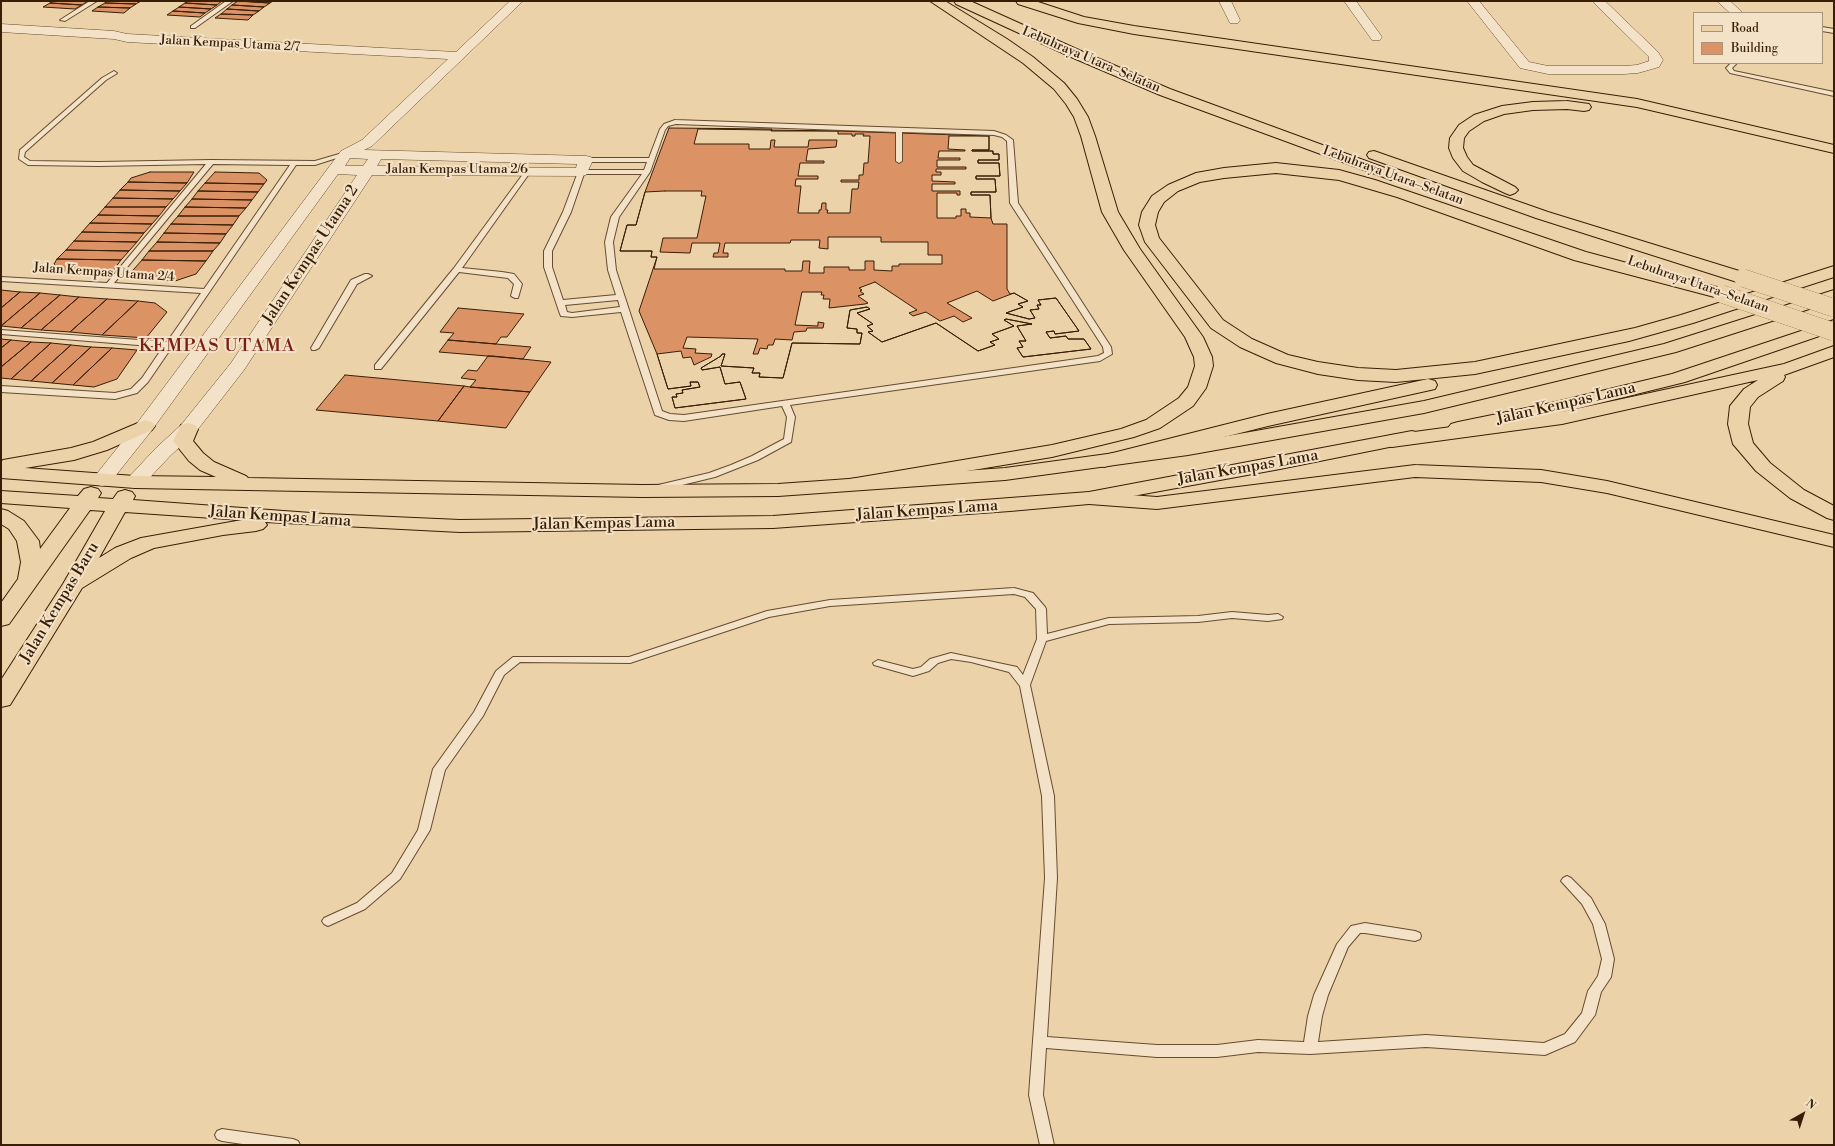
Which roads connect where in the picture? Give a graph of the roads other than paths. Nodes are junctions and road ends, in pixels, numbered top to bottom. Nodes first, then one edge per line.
1 (94, 1) edge
2 (230, 1) edge
3 (517, 1) edge
4 (936, 1) edge
5 (959, 1) edge
6 (989, 1) edge
7 (1022, 1) edge
8 (1225, 1) edge
9 (1350, 1) edge
10 (1473, 1) edge
11 (1598, 1) edge
12 (1723, 1) edge
13 (1736, 12) edge
14 (63, 20) dead end
15 (1234, 20) dead end
16 (193, 26) dead end
17 (1, 28) edge
18 (1823, 29) edge
19 (1834, 31) edge
20 (1376, 37) dead end
21 (460, 56) junction
22 (1733, 64) edge
23 (114, 73) dead end
24 (1834, 94) edge
25 (899, 130) junction
26 (367, 143) junction
27 (1834, 149) edge
28 (346, 154) junction
29 (652, 160) junction
30 (899, 161) dead end
31 (1834, 161) edge
32 (211, 162) junction
33 (295, 162) junction
34 (373, 162) junction
35 (315, 163) junction
36 (583, 166) junction
37 (334, 170) junction
38 (528, 170) junction
39 (647, 172) junction
40 (457, 270) junction
41 (1830, 270) edge
42 (368, 276) dead end
43 (1742, 278) junction
44 (4, 279) edge
45 (1, 284) edge
46 (108, 286) junction
47 (206, 291) junction
48 (1722, 294) junction
49 (1834, 295) edge
50 (515, 296) dead end
51 (621, 297) junction
52 (561, 303) junction
53 (1834, 308) edge
54 (625, 309) junction
55 (1834, 325) edge
56 (1, 332) edge
57 (1834, 332) edge
58 (1637, 333) junction
59 (168, 346) junction
60 (315, 348) dead end
61 (1834, 351) edge
62 (378, 367) dead end
63 (1789, 368) junction
64 (1, 388) edge
65 (785, 403) junction
66 (145, 426) junction
67 (188, 429) junction
68 (1392, 441) junction
69 (1104, 460) junction
70 (1, 466) edge
71 (1, 472) edge
72 (102, 480) junction
73 (135, 482) junction
74 (851, 484) junction
75 (251, 485) junction
76 (642, 491) junction
77 (1, 496) edge
78 (1088, 498) junction
79 (84, 503) junction
80 (118, 506) junction
81 (1834, 514) edge
82 (1, 515) edge
83 (325, 520) junction
84 (1834, 541) edge
85 (29, 580) junction
86 (74, 584) junction
87 (1278, 617) dead end
88 (1, 619) edge
89 (1042, 639) junction
90 (878, 663) dead end
91 (1025, 685) junction
92 (1, 699) edge
93 (1567, 881) dead end
94 (328, 921) dead end
95 (1415, 936) dead end
96 (1040, 1042) junction
97 (1310, 1048) junction
98 (222, 1135) dead end
99 (293, 1145) edge
100 (1047, 1145) edge

1 - 14 lane
2 - 16 lane
3 - 21 street
4 - 74 main road
5 - 48 main road, Lebuhraya Utara–Selatan
6 - 43 main road, Lebuhraya Utara–Selatan
7 - 27 main road
8 - 15 street
9 - 20 street
10 - 11 street
12 - 13 street
17 - 21 street, Jalan Kempas Utama 2/7
18 - 19 lane
21 - 26 street
22 - 24 lane
23 - 32 lane
25 - 29 lane
25 - 30 lane
25 - 65 lane
26 - 28 street
26 - 34 street, Jalan Kempas Utama 2/6
28 - 34 street, Jalan Kempas Utama 2/6
28 - 35 lane
28 - 37 street, Jalan Kempas Utama 2
29 - 36 lane, Jalan Kempas Utama 2/6
29 - 39 lane
31 - 43 main road
32 - 33 lane
32 - 46 lane
33 - 35 lane
33 - 47 lane
34 - 36 street, Jalan Kempas Utama 2/6
34 - 37 street, Jalan Kempas Utama 2/6
34 - 38 street, Jalan Kempas Utama 2/6
34 - 67 street, Jalan Kempas Utama 2
35 - 37 lane
36 - 38 street, Jalan Kempas Utama 2/6
36 - 39 lane, Jalan Kempas Utama 2/6
36 - 52 lane
37 - 66 street, Jalan Kempas Utama 2
38 - 40 lane
39 - 51 lane
40 - 50 lane
40 - 62 lane
41 - 58 main road
42 - 60 lane
43 - 53 main road, Lebuhraya Utara–Selatan, bridge
44 - 45 lane
44 - 46 lane, Jalan Kempas Utama 2/4
46 - 47 lane, Jalan Kempas Utama 2/4
47 - 59 lane
48 - 57 main road, Lebuhraya Utara–Selatan, bridge
48 - 58 main road
49 - 69 main road, Jalan Kempas Lama
51 - 52 lane
51 - 54 lane
52 - 54 lane
54 - 65 lane
55 - 68 main road, Jalan Kempas Lama
56 - 59 lane
58 - 69 main road
59 - 64 lane
61 - 63 main road
63 - 68 main road
63 - 81 main road
65 - 76 lane
66 - 70 main road
66 - 72 street, Jalan Kempas Utama 2
67 - 73 street, Jalan Kempas Utama 2
67 - 75 main road
68 - 78 main road, Jalan Kempas Lama
69 - 74 main road, Jalan Kempas Lama
71 - 72 main road, Jalan Kempas Lama
72 - 73 main road, Jalan Kempas Lama
72 - 79 main road, Jalan Kempas Baru
73 - 75 main road, Jalan Kempas Lama
73 - 80 main road, Jalan Kempas Baru
74 - 76 main road, Jalan Kempas Lama
75 - 76 main road, Jalan Kempas Lama
77 - 79 main road, Jalan Kempas Lama
78 - 83 main road, Jalan Kempas Lama
78 - 84 main road
79 - 80 main road, Jalan Kempas Lama
79 - 85 main road, Jalan Kempas Baru
80 - 83 main road, Jalan Kempas Lama
80 - 86 main road, Jalan Kempas Baru
82 - 85 main road
83 - 86 main road
85 - 88 main road, Jalan Kempas Baru
86 - 92 main road, Jalan Kempas Baru
87 - 89 lane
89 - 91 lane
89 - 94 lane
90 - 91 lane
91 - 96 lane
93 - 97 lane
95 - 97 lane
96 - 97 lane
96 - 100 lane
98 - 99 lane

